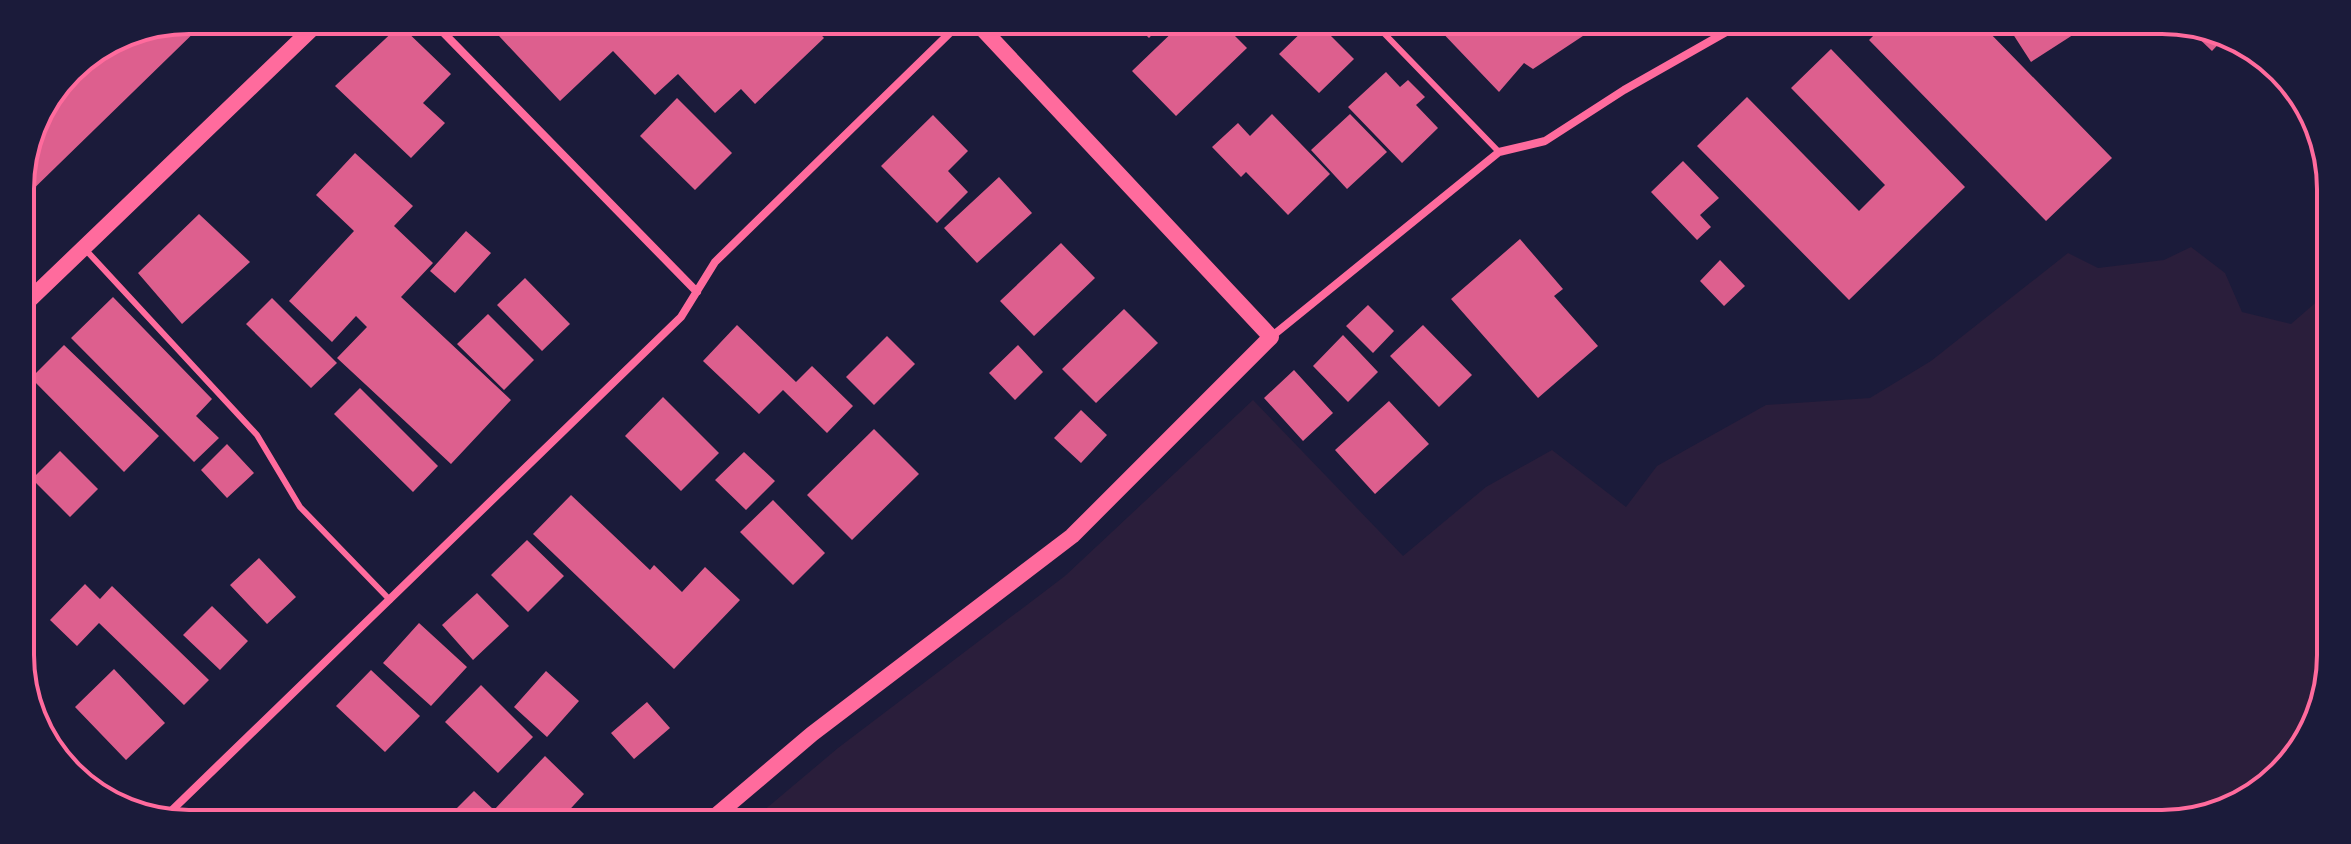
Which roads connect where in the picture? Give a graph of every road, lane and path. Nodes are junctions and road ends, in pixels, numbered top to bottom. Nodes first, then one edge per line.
1 (306, 34) edge
2 (445, 34) edge
3 (949, 34) edge
4 (987, 34) edge
5 (1385, 34) edge
6 (1723, 34) edge
7 (1499, 152) junction
8 (84, 248) junction
9 (697, 292) junction
10 (34, 296) edge
11 (1271, 337) junction
12 (390, 601) junction
13 (173, 809) edge
14 (722, 810) edge

1 - 8 main road
2 - 9 street
3 - 9 street
4 - 11 main road
5 - 7 lane
6 - 7 street
7 - 11 street
8 - 10 main road
8 - 12 lane
9 - 12 street
11 - 14 main road
12 - 13 street

